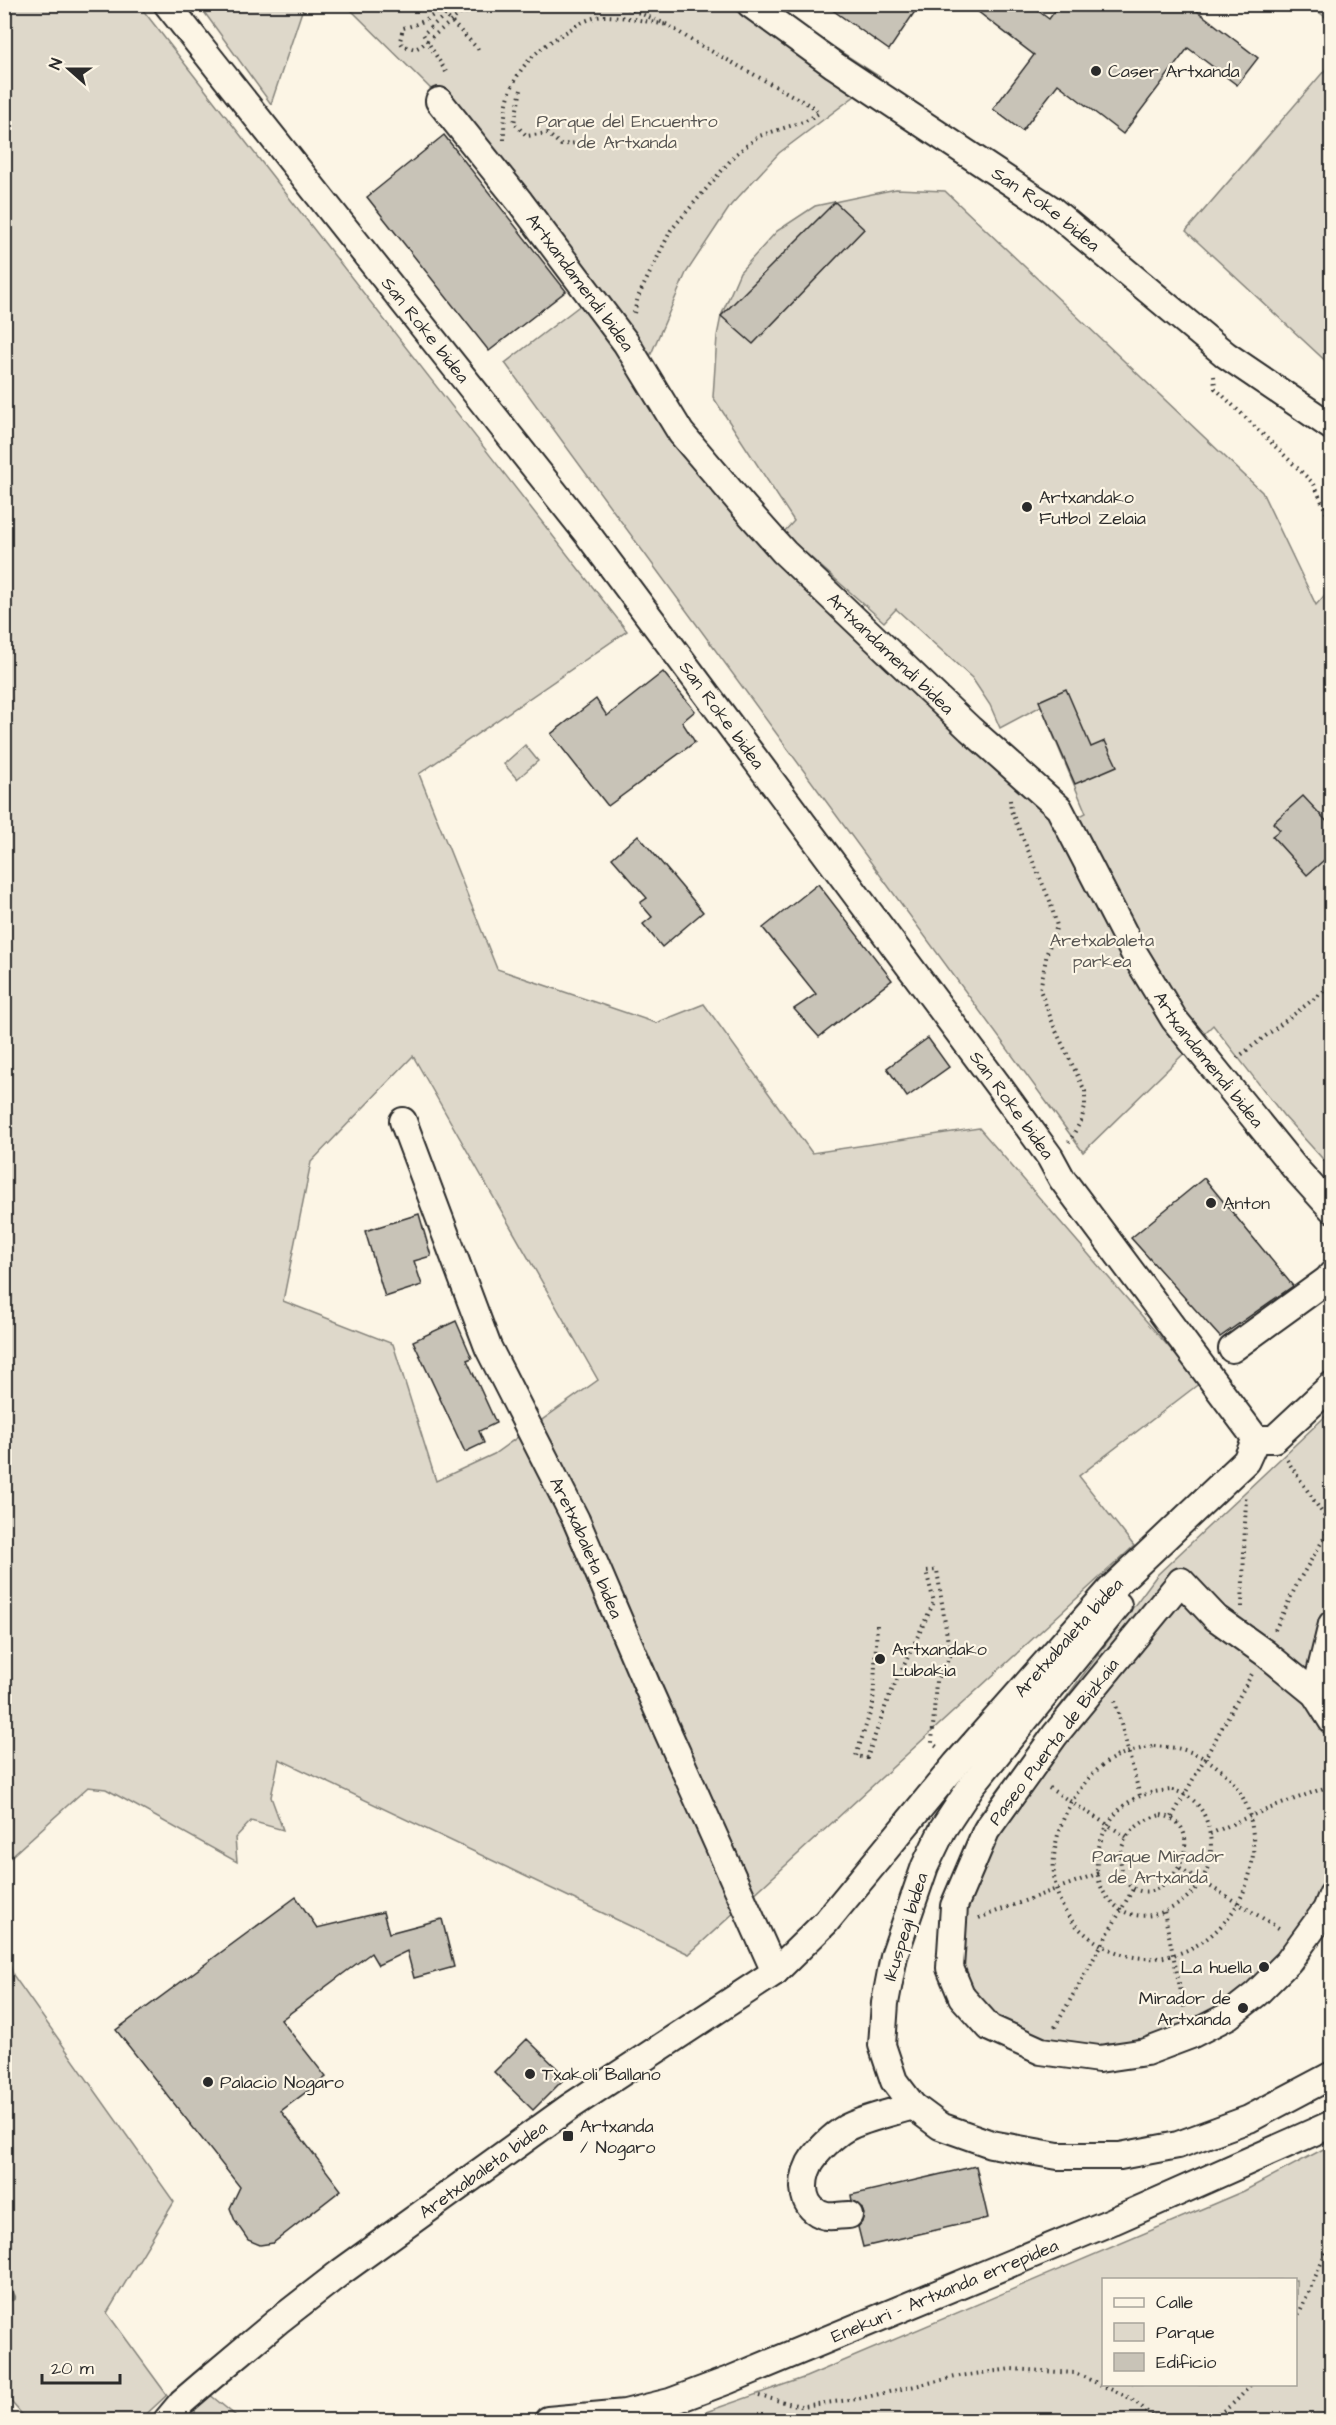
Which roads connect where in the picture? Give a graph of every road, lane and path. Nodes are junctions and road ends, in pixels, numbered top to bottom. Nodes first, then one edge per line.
1 (167, 4) edge
2 (229, 4) edge
3 (240, 4) edge
4 (446, 4) edge
5 (517, 4) edge
6 (618, 4) edge
7 (750, 4) edge
8 (668, 25) junction
9 (480, 51) dead end
10 (446, 72) dead end
11 (521, 90) dead end
12 (439, 101) dead end
13 (583, 142) dead end
14 (500, 176) junction
15 (626, 343) junction
16 (1226, 355) junction
17 (1332, 427) edge
18 (1332, 525) edge
19 (1010, 764) junction
20 (1332, 985) edge
21 (1218, 1073) junction
22 (403, 1121) dead end
23 (1050, 1157) junction
24 (1332, 1209) edge
25 (1332, 1274) edge
26 (1232, 1349) dead end
27 (1332, 1385) edge
28 (1259, 1446) junction
29 (1331, 1526) edge
30 (1152, 1548) junction
31 (1332, 1624) edge
32 (877, 1625) dead end
33 (1244, 1638) junction
34 (1265, 1653) junction
35 (1107, 1670) junction
36 (1315, 1694) junction
37 (1332, 1721) edge
38 (932, 1743) dead end
39 (1128, 1752) junction
40 (1205, 1758) junction
41 (1027, 1774) junction
42 (1332, 1785) edge
43 (1185, 1793) junction
44 (1140, 1796) junction
45 (1073, 1803) junction
46 (1250, 1816) junction
47 (1172, 1817) junction
48 (1107, 1824) junction
49 (1210, 1834) junction
50 (1127, 1837) junction
51 (1180, 1868) junction
52 (1099, 1873) junction
53 (1202, 1881) junction
54 (1056, 1888) junction
55 (1133, 1889) junction
56 (1332, 1895) edge
57 (1237, 1903) junction
58 (1121, 1911) junction
59 (1164, 1911) junction
60 (951, 1929) junction
61 (1302, 1943) junction
62 (1101, 1946) junction
63 (1174, 1956) junction
64 (775, 1972) junction
65 (1191, 2035) junction
66 (1041, 2051) junction
67 (1332, 2075) edge
68 (913, 2106) junction
69 (1332, 2124) edge
70 (849, 2215) dead end
71 (1332, 2239) edge
72 (1297, 2318) edge
73 (203, 2384) junction
74 (1102, 2386) edge
75 (1103, 2386) edge
76 (1250, 2386) edge
77 (758, 2396) dead end
78 (167, 2421) edge
79 (184, 2421) edge
80 (548, 2421) edge
81 (1157, 2421) edge
82 (1202, 2421) edge

1 - 23 street, San Roke bidea
2 - 3 path
4 - 5 path
6 - 8 path
7 - 16 street, San Roke bidea
8 - 14 path
8 - 15 path
9 - 10 path, bridge
11 - 13 path
12 - 14 street, Artxandamendi bidea
14 - 15 street, Artxandamendi bidea
15 - 19 street, Artxandamendi bidea
16 - 17 street, San Roke bidea
16 - 18 path
19 - 21 street, Artxandamendi bidea
19 - 23 path
20 - 21 path
21 - 24 street, Artxandamendi bidea
22 - 64 street, Aretxabaleta bidea
23 - 28 street, San Roke bidea
25 - 26 street
27 - 28 street, Aretxabaleta bidea
28 - 29 path
28 - 30 street, Aretxabaleta bidea
28 - 33 path
29 - 34 path
30 - 64 street, Aretxabaleta bidea
30 - 68 street, Ikuspegi bidea
31 - 36 street
32 - 38 path
33 - 34 street, Paseo Puerta de Bizkaia
33 - 35 street, Paseo Puerta de Bizkaia
34 - 36 street, Paseo Puerta de Bizkaia
34 - 40 path
35 - 39 path
35 - 41 street, Paseo Puerta de Bizkaia
36 - 37 street, Paseo Puerta de Bizkaia
39 - 40 path
39 - 44 path
39 - 45 path
40 - 43 path
40 - 46 path
41 - 45 path
41 - 60 street, Paseo Puerta de Bizkaia
42 - 46 path
43 - 44 path
43 - 47 path
43 - 49 path
44 - 48 path
45 - 48 path
45 - 54 path
46 - 49 path
46 - 57 path
47 - 50 path
47 - 51 path
48 - 50 path
48 - 52 path
49 - 53 path
50 - 55 path
51 - 53 path
51 - 55 path
52 - 54 path
52 - 58 path
53 - 57 path
53 - 59 path
54 - 60 path
54 - 62 path
55 - 58 path
56 - 61 street, Paseo Puerta de Bizkaia
57 - 61 path
57 - 63 path
58 - 59 path
58 - 62 path
59 - 63 path
60 - 66 street, Paseo Puerta de Bizkaia
61 - 65 street, Paseo Puerta de Bizkaia
62 - 63 path
62 - 66 path
63 - 65 path
64 - 73 street, Aretxabaleta bidea
65 - 66 street, Paseo Puerta de Bizkaia
67 - 68 street, Ikuspegi bidea
68 - 70 street
69 - 80 street, Enekuri - Artxanda errepidea
71 - 72 path
73 - 78 street, Aretxabaleta bidea
73 - 79 street, Aretxabaleta bidea
74 - 77 path
75 - 81 path
76 - 82 path

